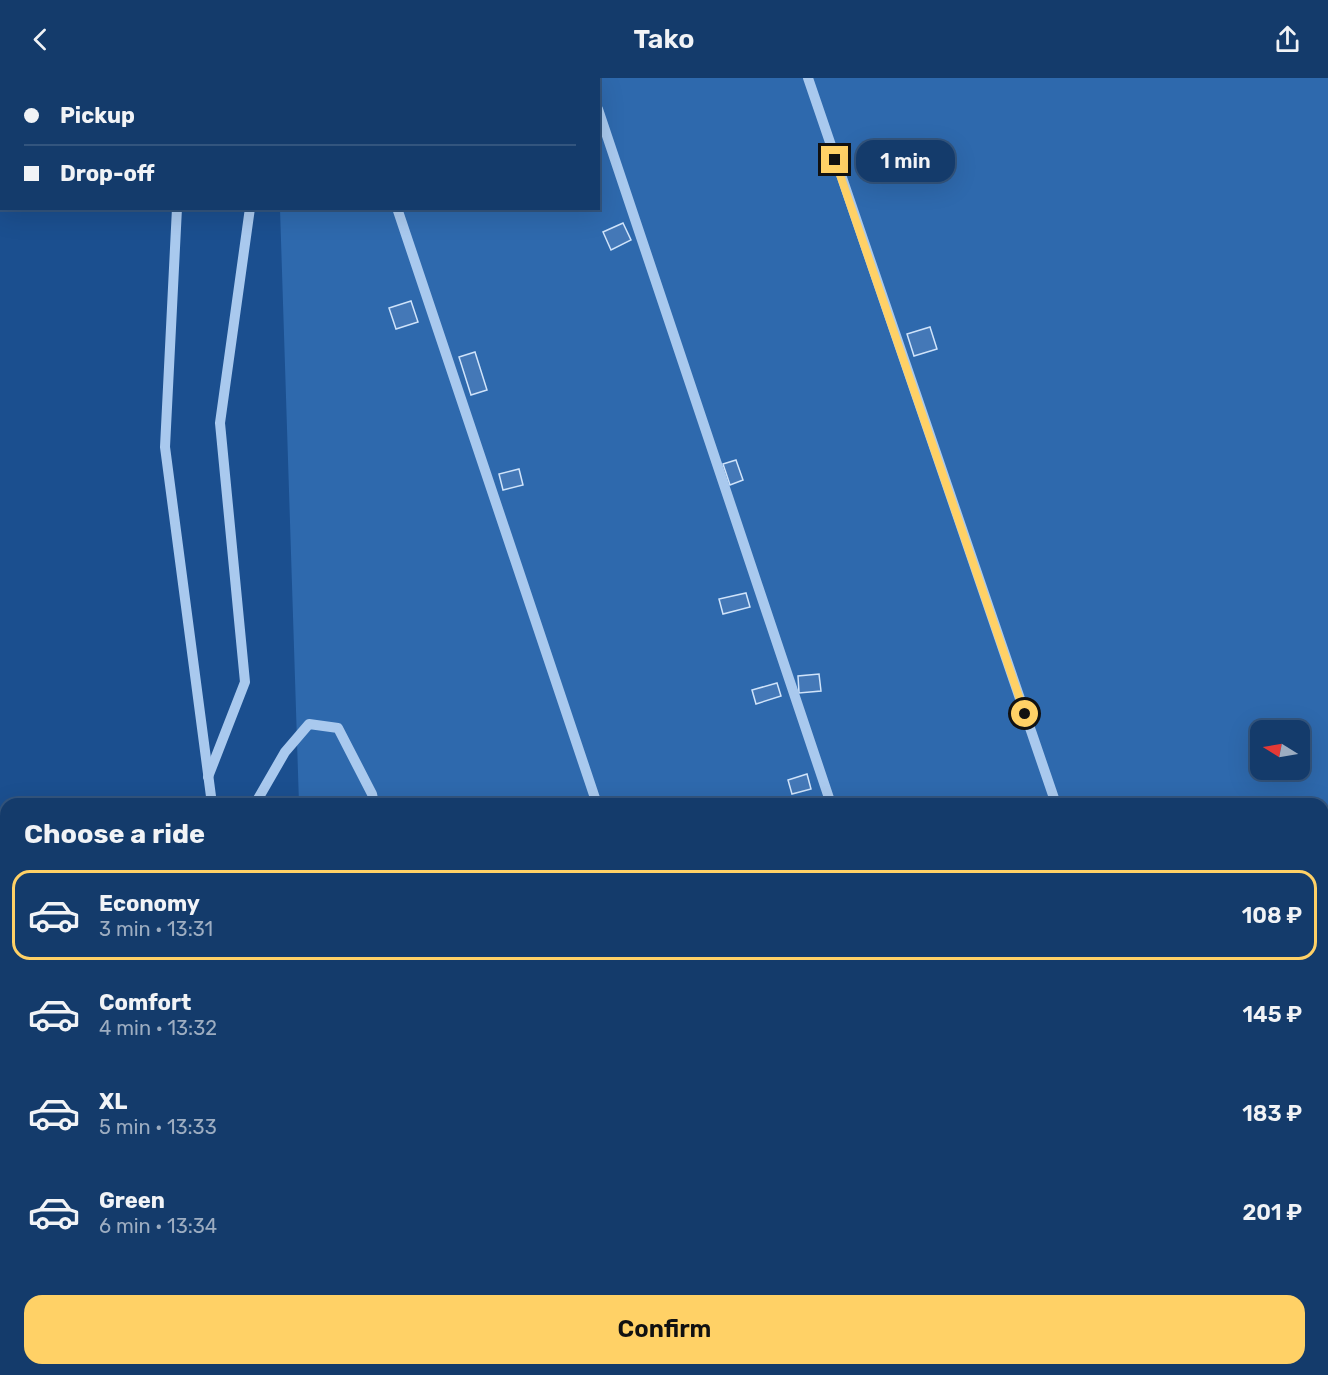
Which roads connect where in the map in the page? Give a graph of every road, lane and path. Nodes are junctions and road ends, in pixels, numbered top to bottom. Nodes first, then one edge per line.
1 (808, 78) edge
2 (600, 115) edge
3 (177, 210) edge
4 (250, 210) edge
5 (398, 210) edge
6 (208, 778) junction
7 (211, 798) edge
8 (258, 798) edge
9 (373, 798) edge
10 (595, 798) edge
11 (829, 798) edge
12 (1054, 798) edge

1 - 12 street
2 - 11 street
3 - 6 street
4 - 6 street
5 - 10 street
6 - 7 street
8 - 9 street

